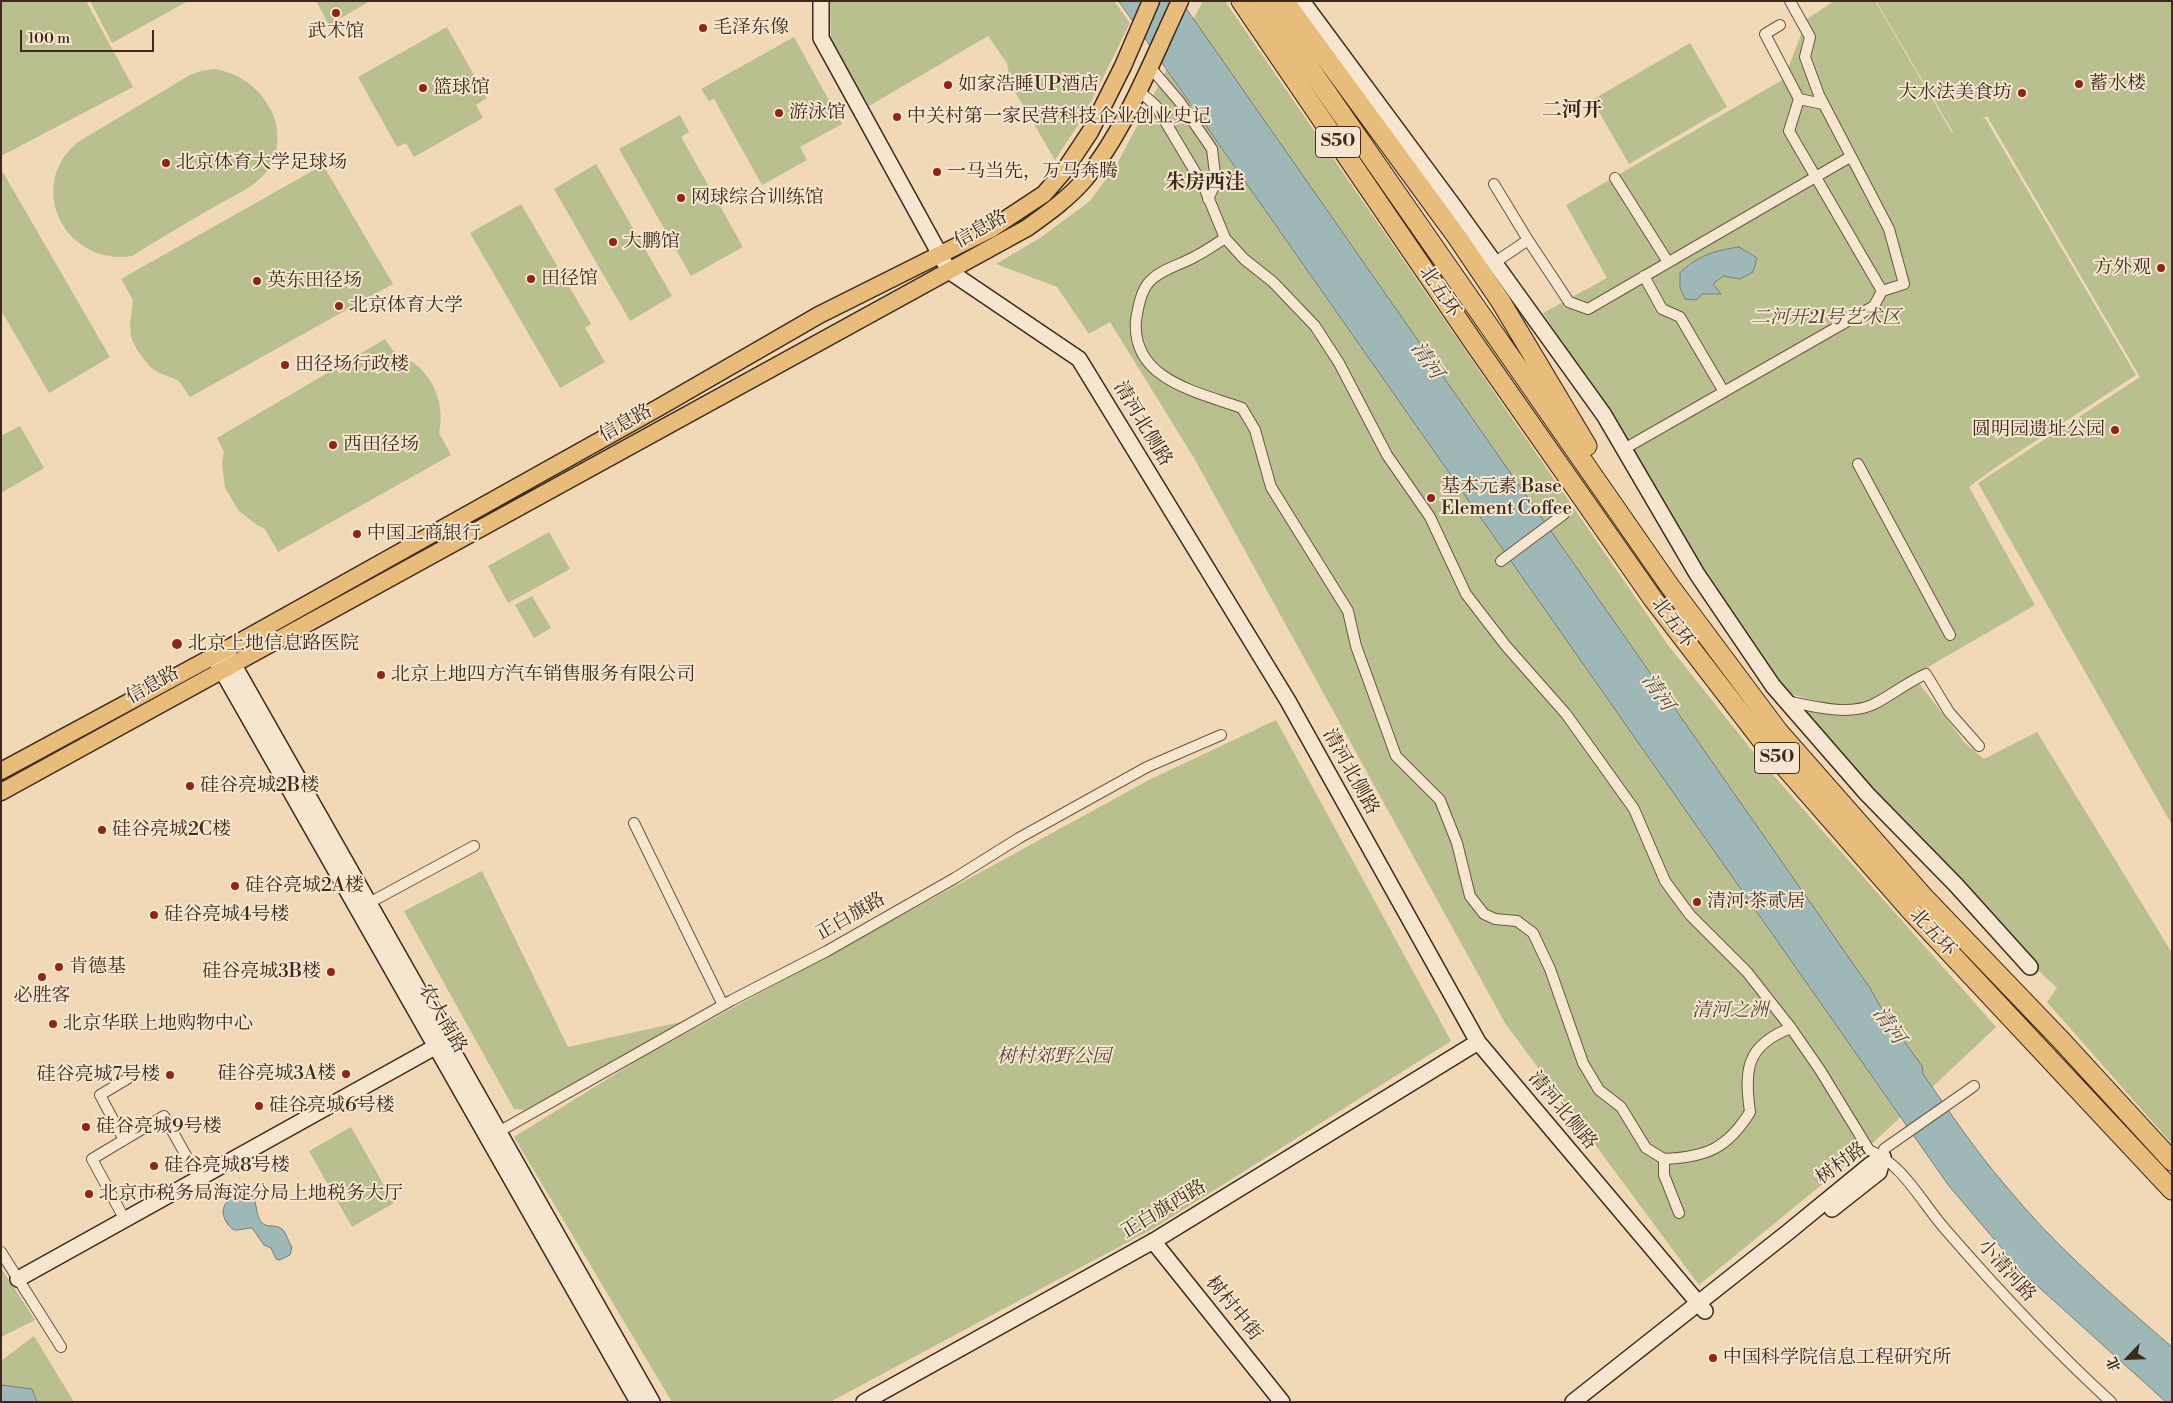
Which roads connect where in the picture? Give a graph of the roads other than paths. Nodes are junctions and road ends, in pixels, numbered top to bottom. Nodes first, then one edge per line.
1 (821, 1) edge
2 (1151, 1) edge
3 (1180, 1) edge
4 (1241, 1) edge
5 (1262, 1) edge
6 (1284, 1) edge
7 (1302, 1) edge
8 (1790, 1) edge
9 (1780, 26) dead end
10 (1147, 70) junction
11 (1138, 90) junction
12 (1799, 99) junction
13 (1824, 104) junction
14 (1850, 157) junction
15 (1816, 177) junction
16 (1615, 178) dead end
17 (1494, 184) dead end
18 (1208, 199) junction
19 (1225, 238) junction
20 (1528, 240) junction
21 (940, 255) junction
22 (1668, 262) junction
23 (1494, 263) junction
24 (949, 271) junction
25 (1644, 276) junction
26 (1882, 291) junction
27 (1724, 392) junction
28 (1624, 450) junction
29 (1858, 464) dead end
30 (1564, 514) dead end
31 (1501, 561) dead end
32 (1669, 585) junction
33 (1950, 635) dead end
34 (220, 653) junction
35 (228, 668) junction
36 (1786, 701) junction
37 (1221, 735) dead end
38 (1979, 746) dead end
39 (1, 771) edge
40 (1, 792) edge
41 (634, 823) dead end
42 (474, 846) dead end
43 (369, 903) junction
44 (2030, 967) dead end
45 (723, 1005) junction
46 (1791, 1028) junction
47 (1478, 1042) junction
48 (437, 1051) junction
49 (127, 1079) dead end
50 (1974, 1086) dead end
51 (500, 1131) junction
52 (124, 1140) junction
53 (1883, 1157) junction
54 (1664, 1160) junction
55 (2172, 1161) edge
56 (199, 1179) junction
57 (2172, 1190) edge
58 (1679, 1213) dead end
59 (125, 1220) junction
60 (1153, 1241) junction
61 (1, 1252) edge
62 (21, 1284) junction
63 (1701, 1308) junction
64 (61, 1347) dead end
65 (638, 1402) edge
66 (652, 1402) edge
67 (864, 1402) edge
68 (1282, 1402) edge
69 (1572, 1402) edge
70 (1589, 1402) edge
71 (2111, 1402) edge

1 - 21 street
2 - 21 main road, 信息路
3 - 10 main road, 信息路
4 - 57 highway, 北五环 / S50
5 - 32 highway, 北五环 / S50
6 - 32 highway
7 - 23 street
8 - 13 street
9 - 12 street
10 - 11 main road, 信息路
10 - 18 street
11 - 18 street, 小清河路
11 - 24 main road, 信息路
12 - 13 street
12 - 15 street
13 - 14 street
14 - 15 street
14 - 26 street
15 - 22 street
15 - 26 street
16 - 22 street
17 - 20 street
18 - 19 street, 小清河路
19 - 46 street, 小清河路
19 - 54 street
20 - 23 street
20 - 25 street
21 - 24 street
21 - 34 main road, 信息路
22 - 25 street
23 - 28 street
24 - 35 main road, 信息路
24 - 47 street, 清河北侧路
25 - 27 street
26 - 27 street
27 - 28 street
28 - 36 street
29 - 33 street
30 - 31 street
32 - 55 highway, 北五环 / S50
34 - 35 street
34 - 39 main road, 信息路
35 - 40 main road, 信息路
35 - 43 street, 农大南路
35 - 48 street, 农大南路
36 - 38 street
36 - 44 street
37 - 45 street, 正白旗路
41 - 45 street
42 - 43 street
43 - 51 street, 农大南路
45 - 51 street, 正白旗路
46 - 53 street, 小清河路
46 - 54 street
47 - 60 street, 正白旗西路
47 - 63 street, 清河北侧路
48 - 56 street
48 - 62 street
48 - 65 street, 农大南路
49 - 52 street
50 - 53 street
51 - 66 street, 农大南路
52 - 56 street
52 - 59 street
53 - 63 street, 树村路
53 - 71 street, 小清河路
54 - 58 street
56 - 59 street
59 - 62 street
60 - 67 street, 正白旗西路
60 - 68 street, 树村中街
61 - 62 street
62 - 64 street
63 - 69 street, 树村路
63 - 70 street, 树村路

